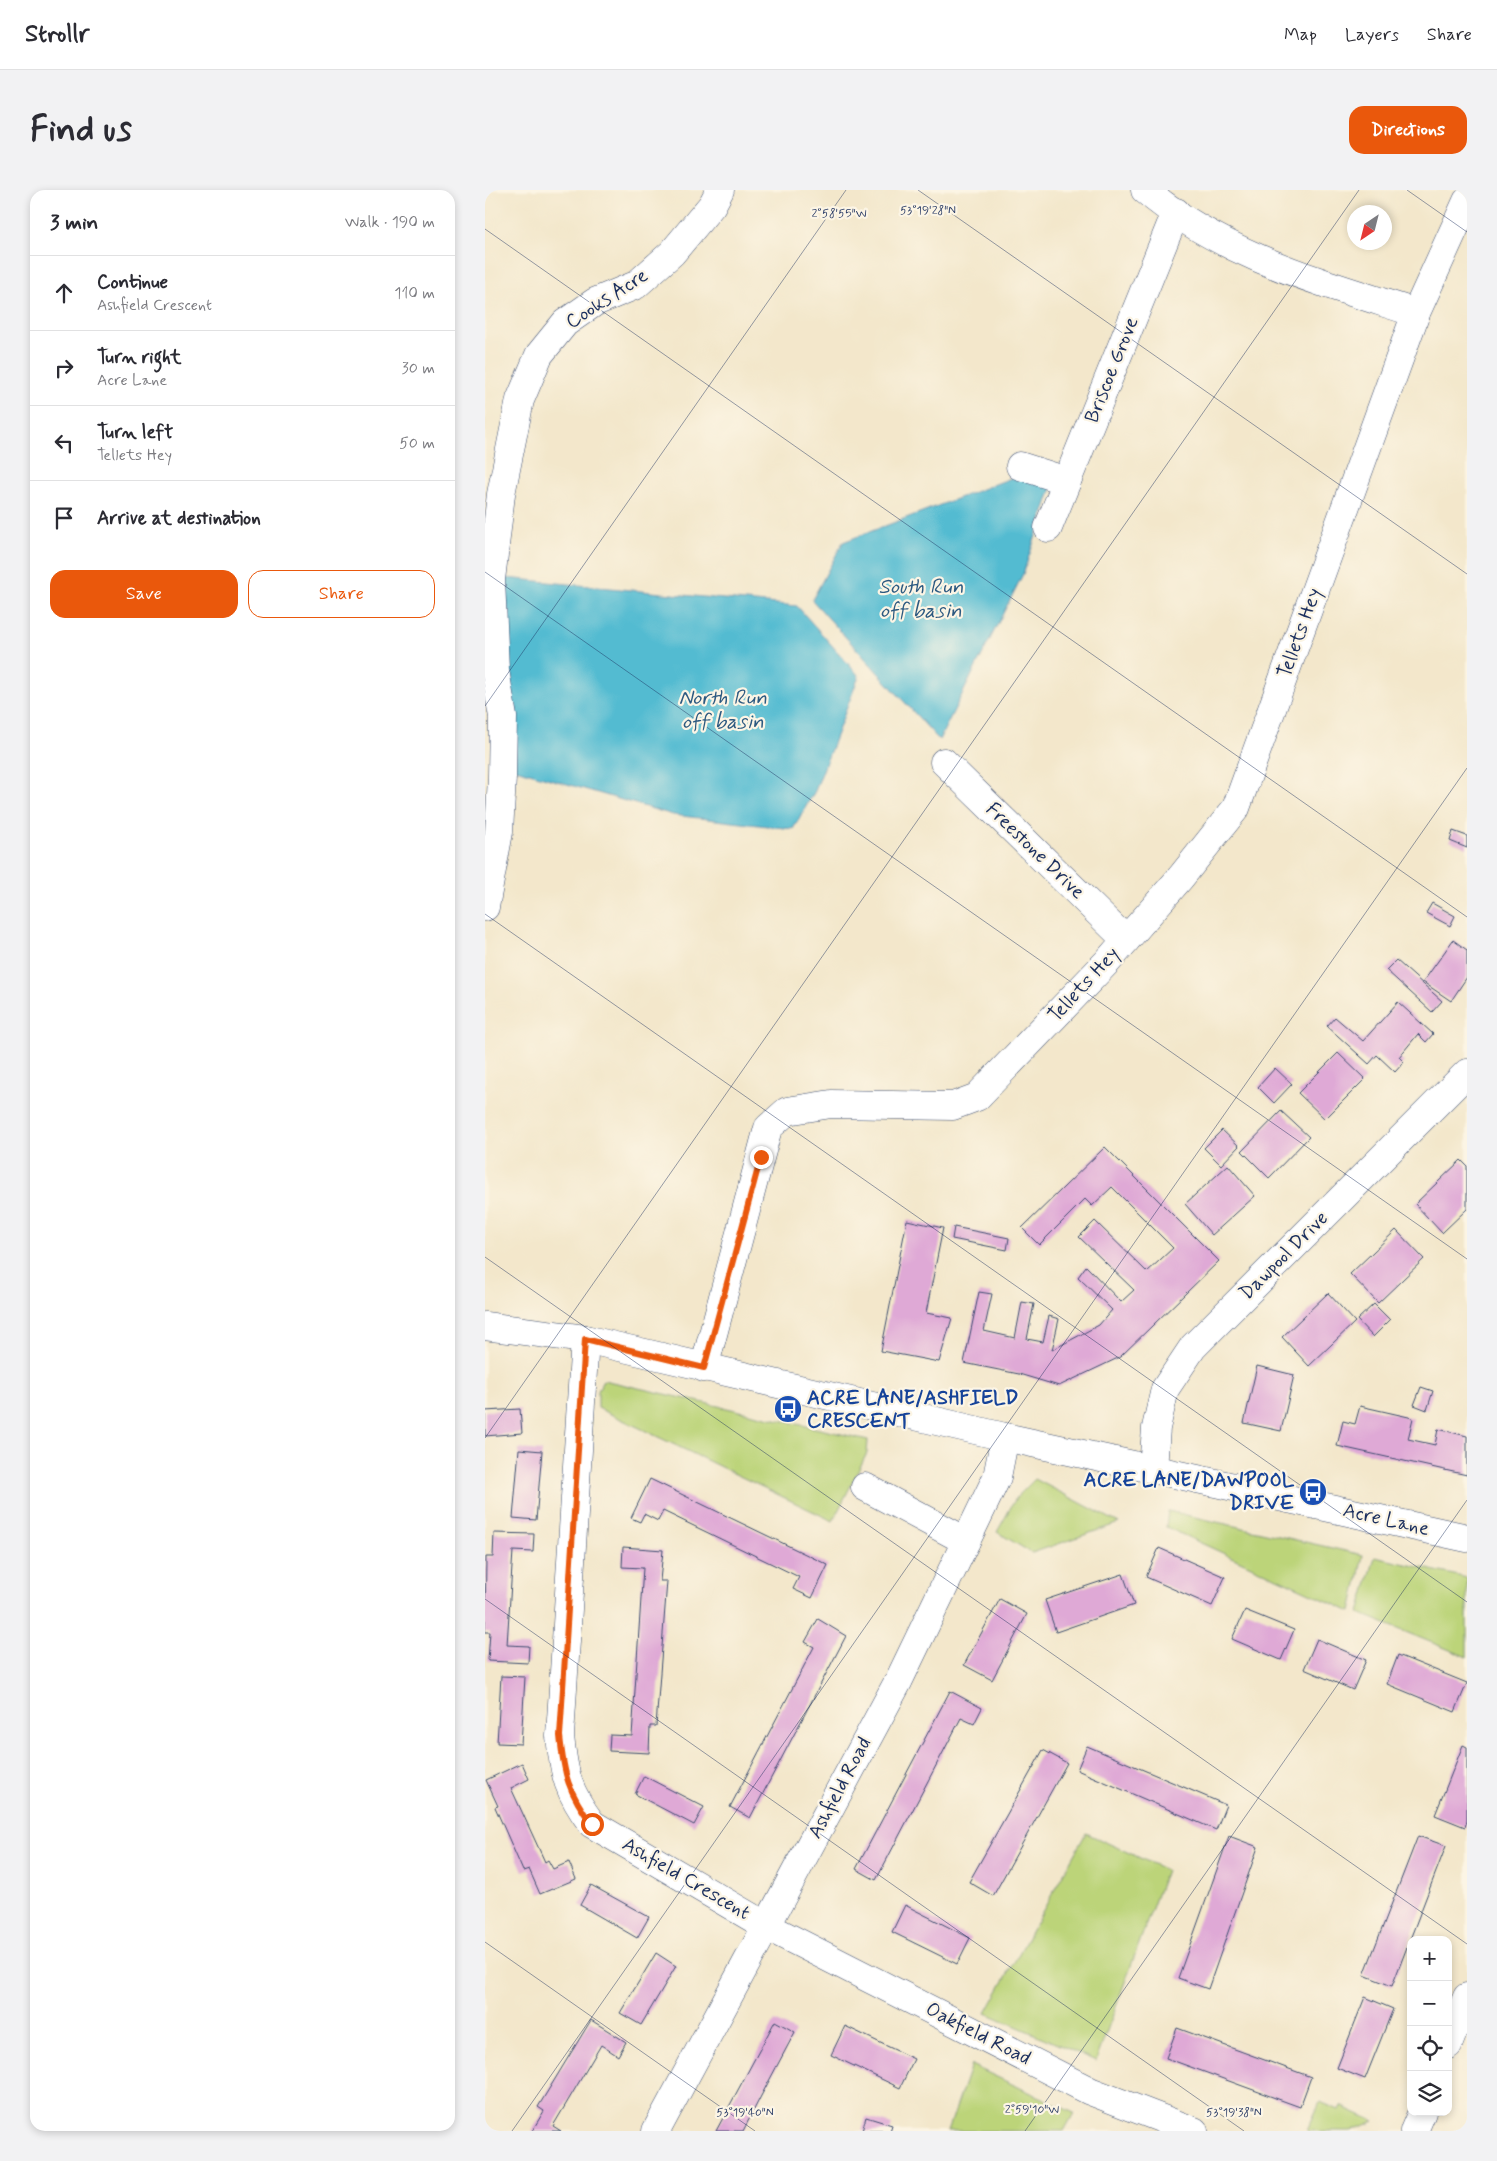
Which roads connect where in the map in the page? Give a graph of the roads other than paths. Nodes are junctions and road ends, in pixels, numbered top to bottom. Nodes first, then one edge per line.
1 (720, 190) edge
2 (1145, 190) edge
3 (1467, 201) edge
4 (1176, 212) junction
5 (1416, 313) junction
6 (1020, 466) dead end
7 (1067, 481) junction
8 (1048, 528) dead end
9 (944, 762) dead end
10 (485, 907) edge
11 (1125, 940) junction
12 (1464, 1085) edge
13 (485, 1326) edge
14 (585, 1339) junction
15 (704, 1368) junction
16 (1005, 1437) junction
17 (1153, 1468) junction
18 (865, 1487) dead end
19 (1467, 1538) edge
20 (966, 1541) junction
21 (766, 1926) junction
22 (1467, 1997) edge
23 (1452, 2035) edge
24 (1420, 2116) edge
25 (656, 2131) edge
26 (1194, 2131) edge
27 (1414, 2131) edge

1 - 10 street, Cooks Acre
2 - 4 street
3 - 5 street, Tellets Hey
4 - 5 street
4 - 7 street, Briscoe Grove
5 - 11 street, Tellets Hey
6 - 7 street
7 - 8 street, Briscoe Grove
9 - 11 street, Freestone Drive
11 - 15 street, Tellets Hey
12 - 17 street, Dawpool Drive
13 - 14 street, Acre Lane
14 - 15 street, Acre Lane
14 - 21 street, Ashfield Crescent
15 - 16 street, Acre Lane
16 - 17 street, Acre Lane
16 - 20 street, Ashfield Road
17 - 19 street, Acre Lane
18 - 20 street
20 - 21 street, Ashfield Road
21 - 25 street, Ashfield Road
21 - 26 street, Oakfield Road
22 - 23 street
24 - 27 street

